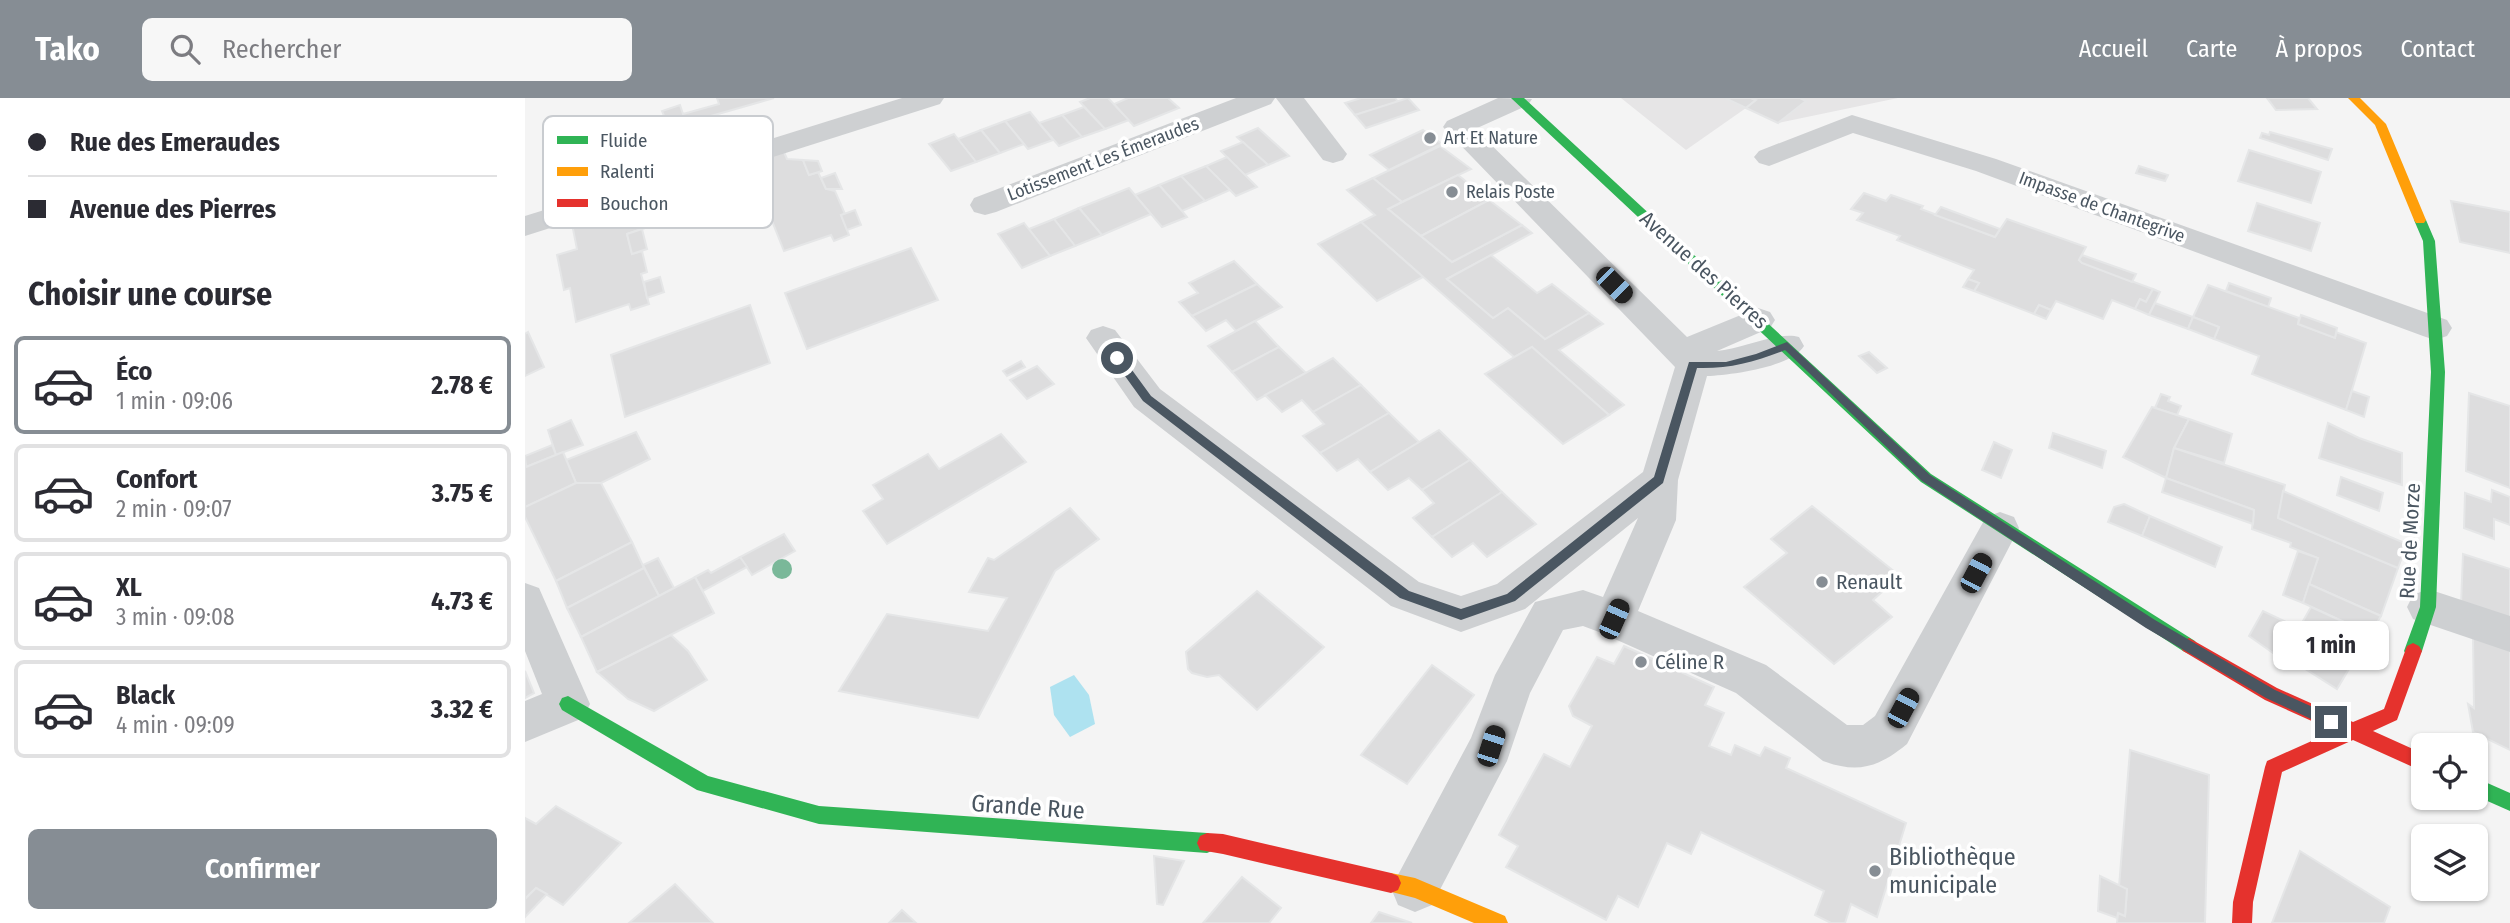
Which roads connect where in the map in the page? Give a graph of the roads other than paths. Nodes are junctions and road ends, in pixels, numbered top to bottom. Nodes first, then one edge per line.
1 (930, 98) edge
2 (1261, 98) edge
3 (1290, 98) edge
4 (1518, 98) edge
5 (2354, 98) edge
6 (773, 148) edge
7 (1333, 154) dead end
8 (1769, 157) dead end
9 (985, 205) dead end
10 (543, 220) edge
11 (525, 226) edge
12 (1758, 320) junction
13 (2435, 328) junction
14 (1103, 338) dead end
15 (1787, 346) junction
16 (1693, 364) junction
17 (1659, 480) junction
18 (2000, 528) junction
19 (525, 600) edge
20 (2428, 607) junction
21 (1614, 619) junction
22 (2510, 634) edge
23 (568, 704) junction
24 (525, 722) edge
25 (2351, 731) junction
26 (2411, 757) edge
27 (2488, 792) edge
28 (2510, 802) edge
29 (1415, 888) junction
30 (1498, 923) edge
31 (2242, 923) edge

1 - 6 street
2 - 9 street, Lotissement Les Émeraudes
3 - 7 street
4 - 12 street, Avenue des Pierres
4 - 16 street, Avenue des Pierres
5 - 13 street, Rue de Morze
8 - 13 street, Impasse de Chantegrive
10 - 11 street
12 - 15 street, Avenue des Pierres
12 - 16 street
13 - 20 street, Rue de Morze
14 - 17 street
15 - 16 street
15 - 18 street, Avenue des Pierres
16 - 17 street
17 - 21 street
18 - 21 street
18 - 25 street, Avenue des Pierres
19 - 23 street
20 - 22 street
20 - 25 street, Rue de Morze
21 - 29 street
23 - 24 street
23 - 29 street, Grande Rue
25 - 26 street, Avenue des Pierres
25 - 31 street, Rue de Morze
27 - 28 street
29 - 30 street, Grande Rue

